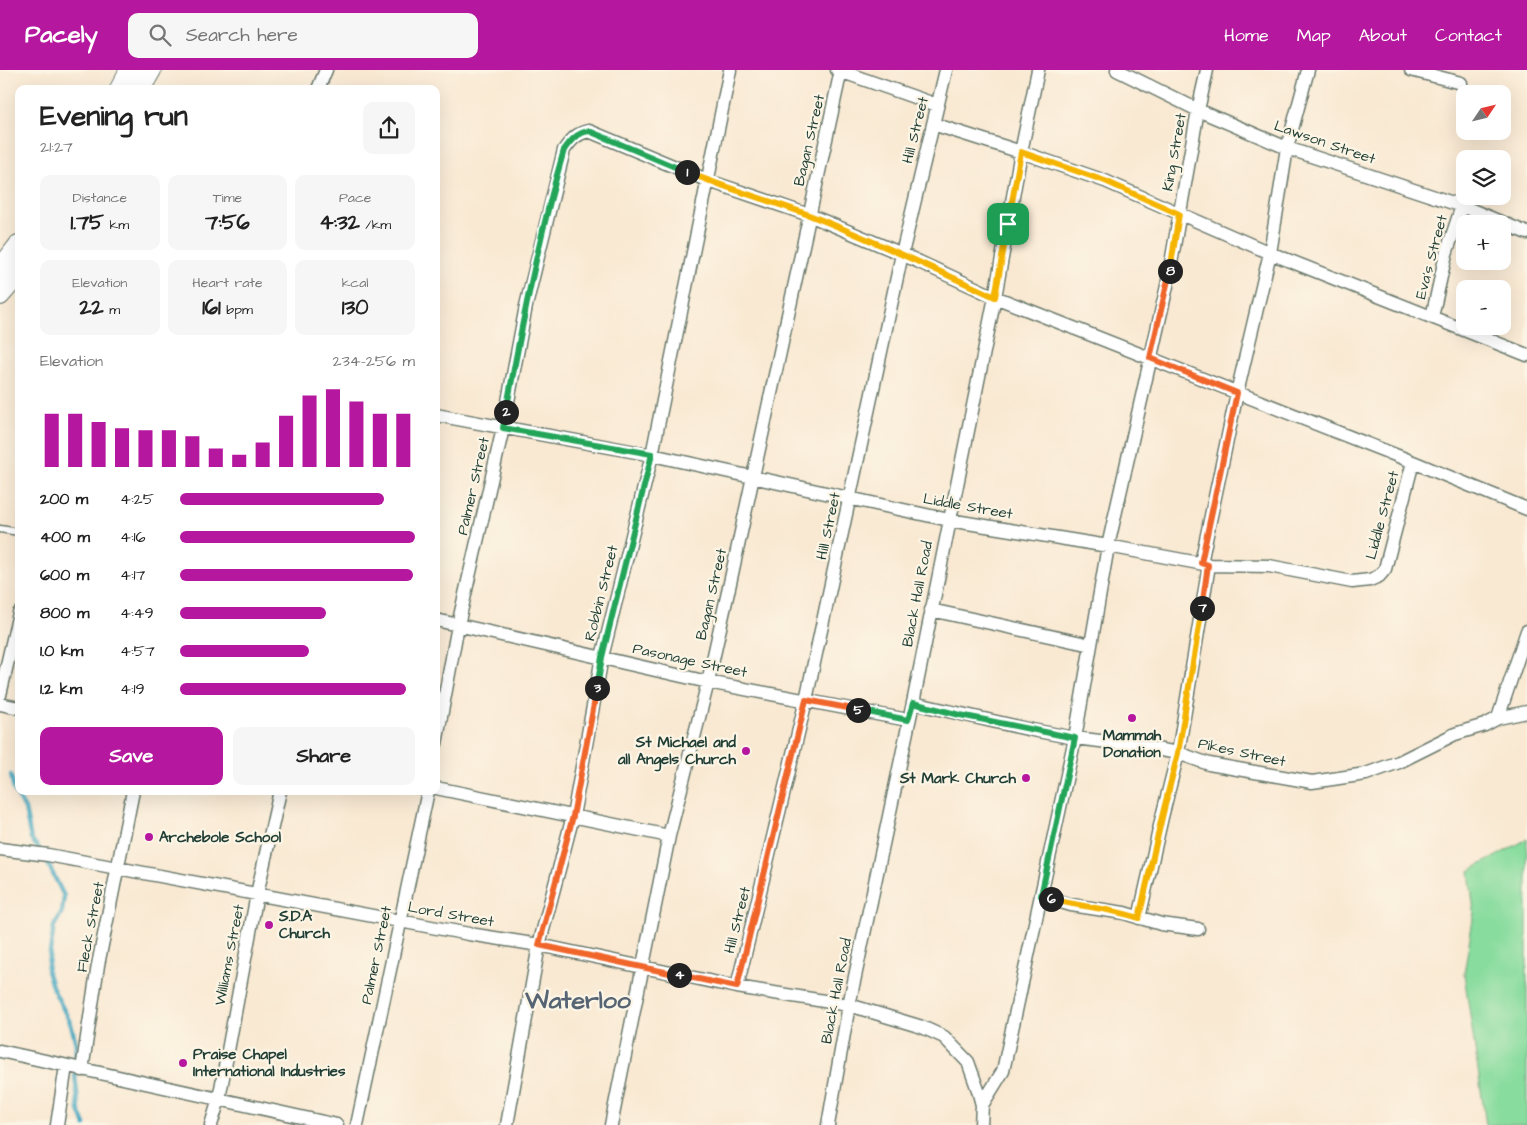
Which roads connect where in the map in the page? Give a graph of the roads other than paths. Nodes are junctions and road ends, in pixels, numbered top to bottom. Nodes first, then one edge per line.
1 (130, 70) edge
2 (151, 70) edge
3 (326, 70) edge
4 (730, 70) edge
5 (946, 70) edge
6 (1038, 70) edge
7 (1117, 70) edge
8 (1207, 70) edge
9 (1308, 70) edge
10 (1411, 70) edge
11 (839, 71) edge
12 (1461, 82) dead end
13 (122, 85) edge
14 (142, 85) edge
15 (320, 85) edge
16 (937, 105) junction
17 (1198, 110) junction
18 (933, 124) junction
19 (1287, 148) junction
20 (1021, 152) junction
21 (709, 181) junction
22 (1462, 206) junction
23 (1179, 214) junction
24 (809, 215) junction
25 (1527, 234) edge
26 (15, 253) edge
27 (1270, 253) junction
28 (902, 254) junction
29 (0, 270) edge
30 (15, 278) edge
31 (0, 295) edge
32 (995, 297) junction
33 (1432, 317) junction
34 (1527, 355) edge
35 (1150, 358) junction
36 (1237, 393) junction
37 (440, 416) edge
38 (503, 428) junction
39 (652, 454) junction
40 (1413, 462) junction
41 (753, 478) junction
42 (850, 499) junction
43 (1527, 509) edge
44 (949, 520) junction
45 (0, 529) edge
46 (15, 531) edge
47 (1108, 546) junction
48 (1205, 564) junction
49 (931, 610) junction
50 (440, 621) edge
51 (458, 625) junction
52 (15, 630) edge
53 (1527, 631) edge
54 (1091, 645) junction
55 (602, 657) junction
56 (708, 682) junction
57 (0, 696) edge
58 (806, 700) junction
59 (913, 703) junction
60 (0, 704) edge
61 (15, 707) edge
62 (1527, 712) edge
63 (1498, 718) junction
64 (908, 720) junction
65 (440, 722) edge
66 (1075, 738) junction
67 (1178, 753) junction
68 (440, 789) edge
69 (132, 795) edge
70 (279, 795) edge
71 (427, 795) edge
72 (573, 816) junction
73 (669, 836) junction
74 (0, 849) edge
75 (117, 868) junction
76 (257, 894) junction
77 (1041, 896) junction
78 (1139, 918) junction
79 (400, 921) junction
80 (1198, 929) dead end
81 (539, 945) junction
82 (642, 967) junction
83 (737, 987) junction
84 (848, 1005) junction
85 (0, 1051) edge
86 (74, 1068) junction
87 (218, 1099) junction
88 (982, 1105) junction
89 (57, 1125) edge
90 (211, 1125) edge
91 (337, 1125) edge
92 (357, 1125) edge
93 (507, 1125) edge
94 (611, 1125) edge
95 (828, 1125) edge
96 (981, 1125) edge

1 - 13 highway
2 - 14 highway
3 - 15 street
4 - 21 street, Robbin Street
5 - 16 street, Hill Street
6 - 20 street, Black Hall Road
7 - 17 street, Lawson Street
8 - 17 street, King Street
9 - 19 street
10 - 12 street
11 - 16 street
11 - 24 street, Bagan Street
16 - 18 street, Hill Street
17 - 19 street, Lawson Street
17 - 23 street, King Street
18 - 20 street
18 - 28 street, Hill Street
19 - 22 street, Lawson Street
19 - 27 street
20 - 23 street
20 - 32 street, Black Hall Road
21 - 24 street
21 - 38 street, Palmer Street
21 - 39 street, Robbin Street
22 - 25 street, Lawson Street
22 - 33 street, Eva's Street
23 - 27 street
23 - 35 street, King Street
24 - 28 street
24 - 41 street, Bagan Street
26 - 29 highway
27 - 33 street
27 - 36 street
28 - 32 street
28 - 42 street, Hill Street
30 - 31 highway
32 - 35 street
32 - 44 street, Black Hall Road
33 - 34 street
35 - 36 street
35 - 47 street, King Street
36 - 40 street
36 - 48 street
37 - 38 street, Liddle Street
38 - 39 street, Liddle Street
38 - 51 street, Palmer Street
39 - 41 street, Liddle Street
39 - 55 street, Robbin Street
40 - 43 street
40 - 48 street, Liddle Street
41 - 42 street, Liddle Street
41 - 56 street, Bagan Street
42 - 44 street, Liddle Street
42 - 58 street, Hill Street
44 - 47 street, Liddle Street
44 - 49 street, Black Hall Road
45 - 46 lane
47 - 48 street, Liddle Street
47 - 54 street, King Street
48 - 67 street
49 - 54 street
49 - 59 street, Black Hall Road
50 - 51 street, Pasonage Street
51 - 55 street, Pasonage Street
51 - 65 street, Palmer Street
52 - 57 street
53 - 63 street
54 - 66 street, King Street
55 - 56 street, Pasonage Street
55 - 72 street, Robbin Street
56 - 58 street, Pasonage Street
56 - 73 street, Bagan Street
58 - 64 street, Pasonage Street
58 - 83 street, Hill Street
59 - 64 street, Black Hall Road
59 - 66 street, Pikes Street
60 - 61 street
62 - 63 street, Pikes Street
63 - 67 street, Pikes Street
64 - 84 street, Black Hall Road
66 - 67 street, Pikes Street
66 - 77 street, King Street
67 - 78 street
68 - 72 street
69 - 75 street, Fleck Street
70 - 76 street, Williams Street
71 - 79 street, Palmer Street
72 - 73 street
72 - 81 street, Robbin Street
73 - 82 street, Bagan Street
74 - 75 street, Lord Street
75 - 76 street, Lord Street
75 - 86 street, Fleck Street
76 - 79 street, Lord Street
76 - 87 street, Williams Street
77 - 78 street
77 - 88 street, King Street
78 - 80 street
79 - 81 street, Lord Street
79 - 92 street, Palmer Street
81 - 82 street, Lord Street
81 - 93 street, Robbin Street
82 - 83 street, Lord Street
82 - 94 street, Bagan Street
83 - 84 street, Lord Street
84 - 88 street, Lord Street
84 - 95 street, Black Hall Road
85 - 86 street
86 - 87 street
86 - 89 street, Fleck Street
87 - 90 street, Williams Street
87 - 91 street
88 - 96 street

